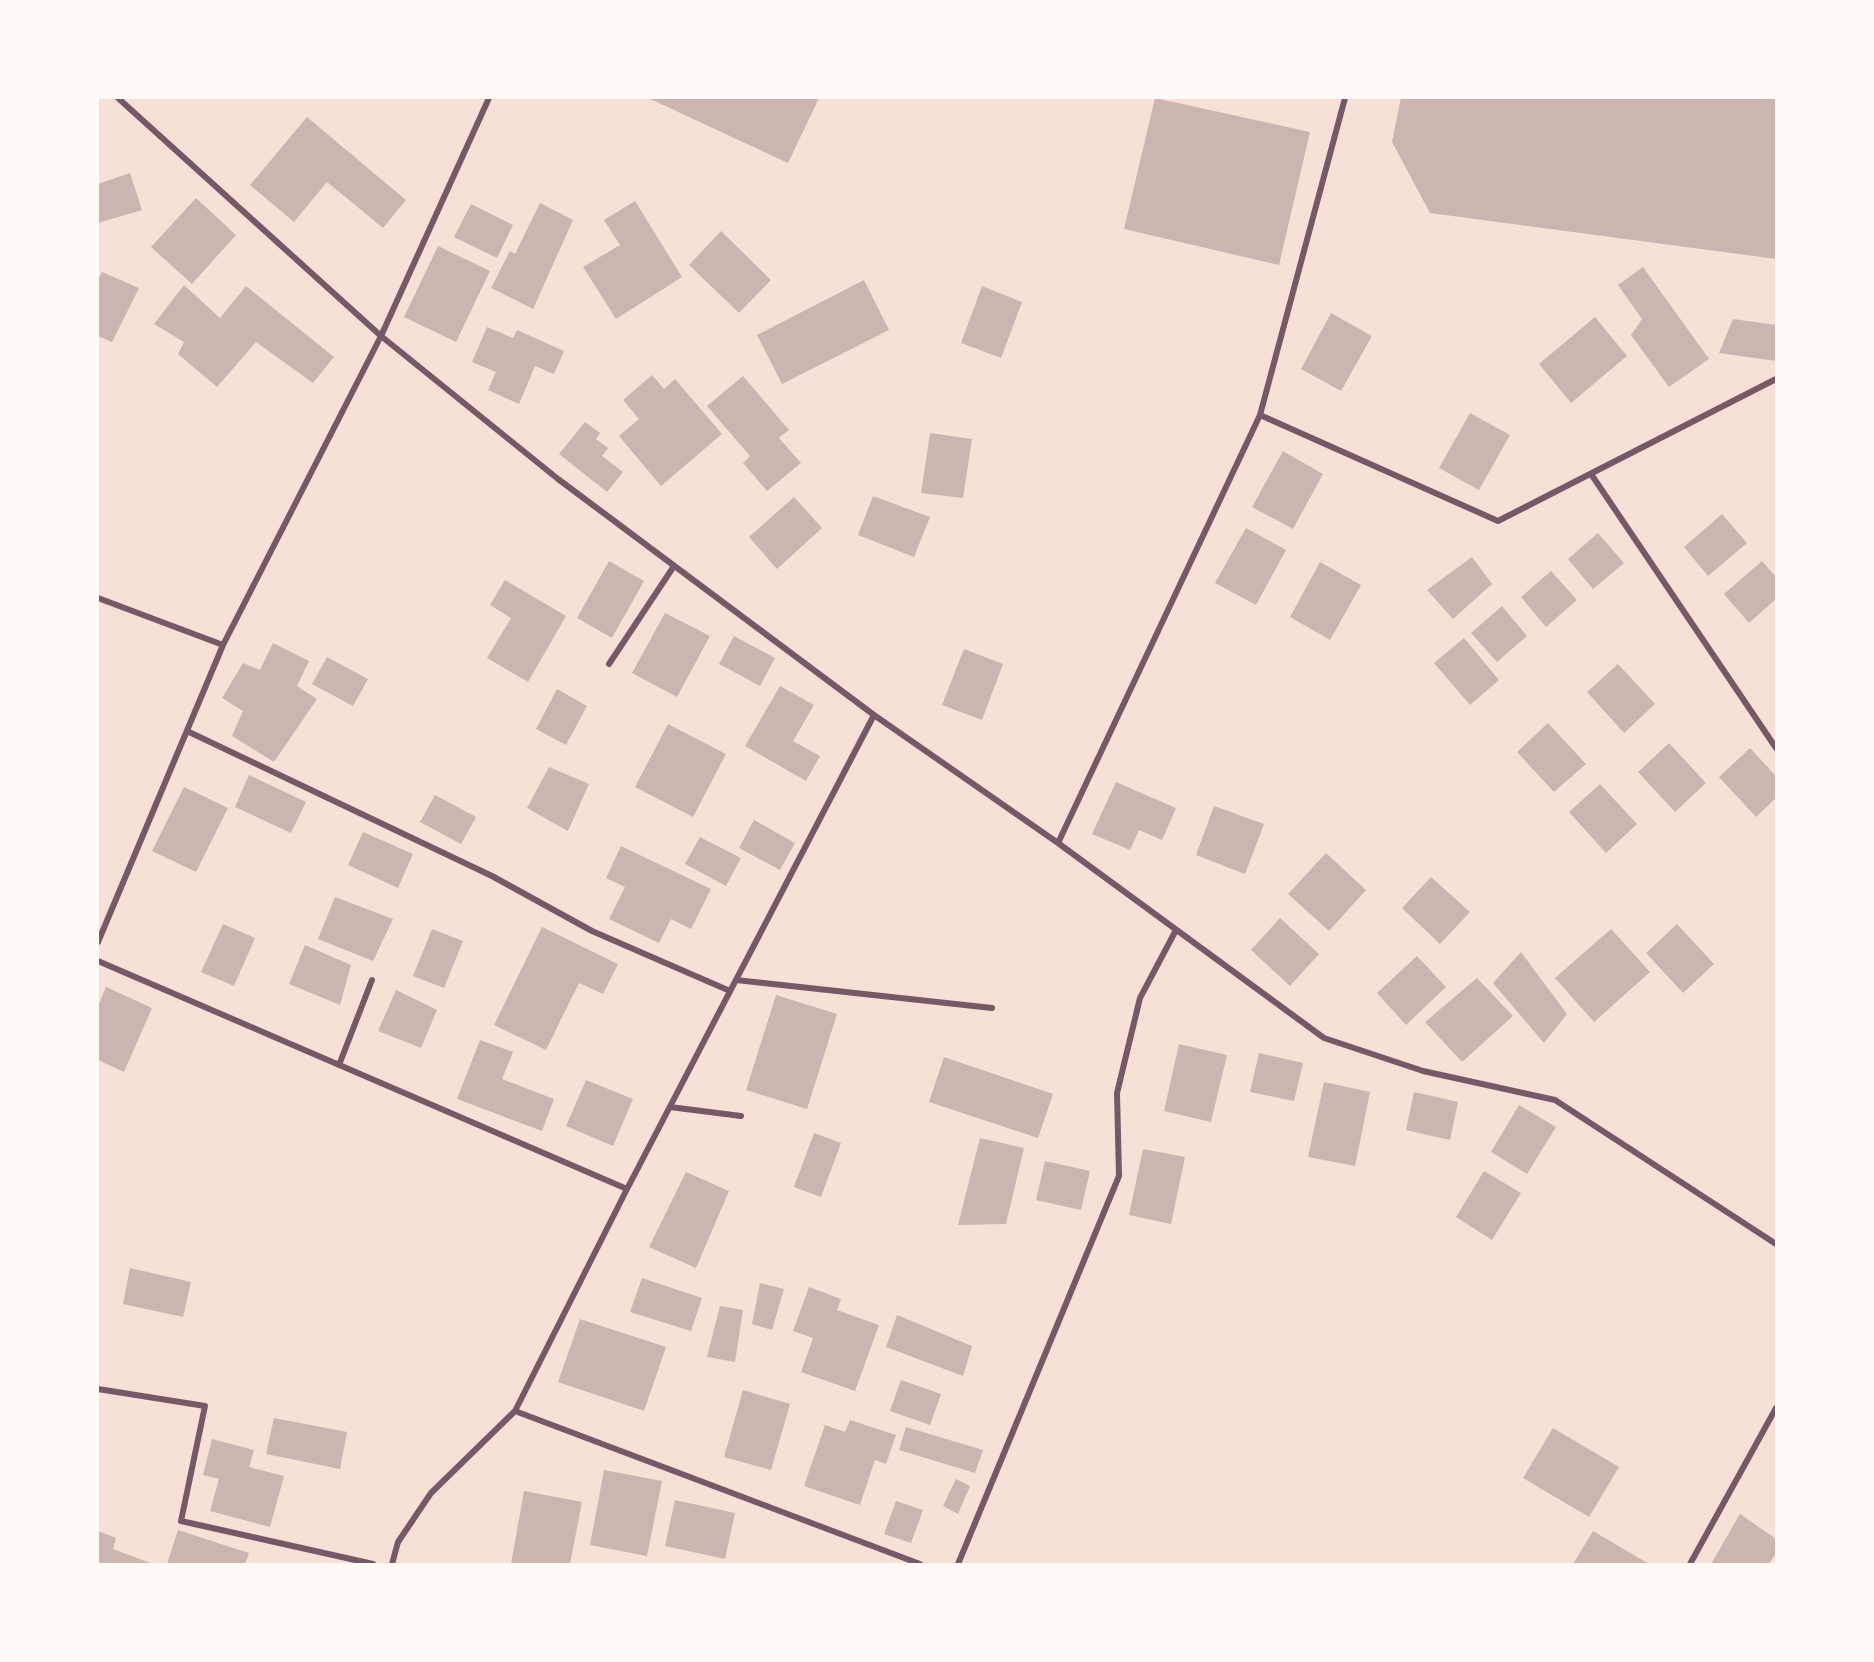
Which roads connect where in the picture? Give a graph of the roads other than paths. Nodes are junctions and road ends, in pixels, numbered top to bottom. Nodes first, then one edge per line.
1 (118, 98) edge
2 (489, 98) edge
3 (1346, 98) edge
4 (381, 336) junction
5 (1776, 379) edge
6 (1260, 415) junction
7 (1591, 474) junction
8 (674, 566) junction
9 (98, 598) edge
10 (223, 645) junction
11 (609, 664) dead end
12 (874, 715) junction
13 (187, 731) junction
14 (1776, 748) edge
15 (1058, 843) junction
16 (1176, 930) junction
17 (98, 942) edge
18 (98, 961) edge
19 (372, 980) dead end
20 (736, 981) junction
21 (730, 991) junction
22 (992, 1008) dead end
23 (339, 1065) junction
24 (670, 1107) junction
25 (741, 1116) dead end
26 (627, 1189) junction
27 (1776, 1244) edge
28 (98, 1389) edge
29 (1776, 1408) edge
30 (515, 1411) junction
31 (373, 1564) edge
32 (392, 1564) edge
33 (920, 1564) edge
34 (958, 1564) edge
35 (1690, 1564) edge

1 - 4 street
2 - 4 street
3 - 6 street
4 - 8 street
4 - 10 street
5 - 7 street
6 - 7 street
6 - 15 street
7 - 14 street
8 - 11 street
8 - 12 street
9 - 10 street
10 - 13 street
12 - 15 street
12 - 20 street
13 - 17 street
13 - 21 street
15 - 16 street
16 - 27 street
16 - 34 street
18 - 23 street
19 - 23 street
20 - 21 street
20 - 22 street
21 - 24 street
23 - 26 street
24 - 25 street
24 - 26 street
26 - 30 street
28 - 31 street
29 - 35 street
30 - 32 street
30 - 33 street

